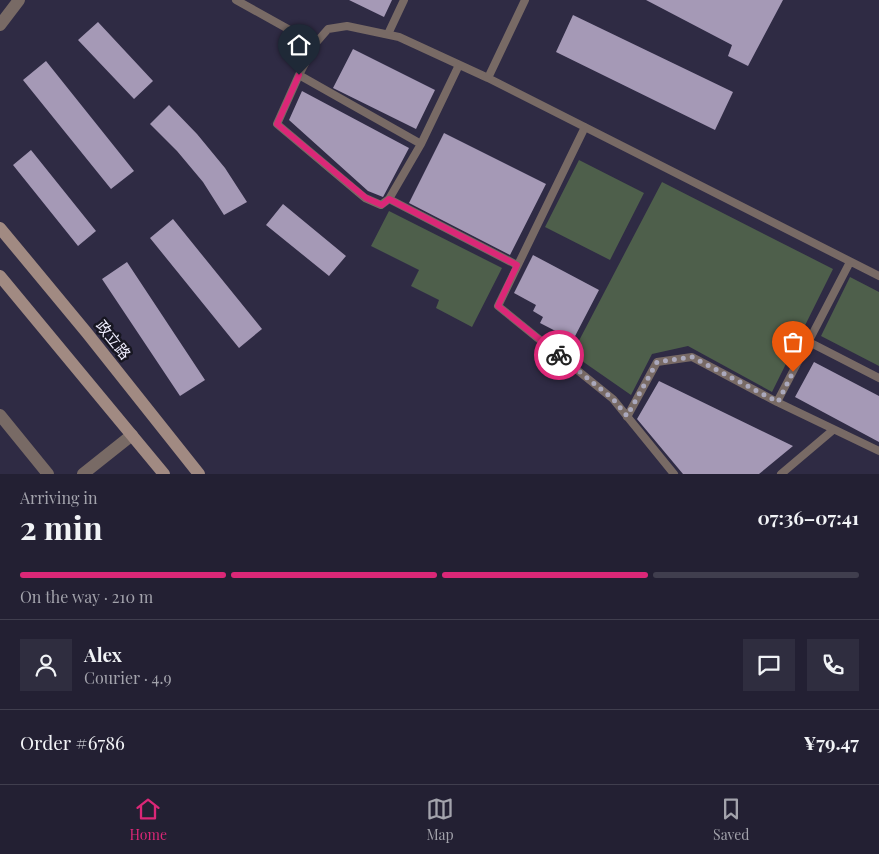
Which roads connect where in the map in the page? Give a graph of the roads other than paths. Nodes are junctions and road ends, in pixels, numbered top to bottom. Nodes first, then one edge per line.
1 (19, 0) edge
2 (236, 0) edge
3 (404, 0) edge
4 (525, 0) edge
5 (0, 25) edge
6 (388, 34) junction
7 (315, 44) junction
8 (459, 65) junction
9 (299, 75) junction
10 (488, 78) junction
11 (585, 127) junction
12 (421, 144) junction
13 (389, 199) junction
14 (0, 228) edge
15 (850, 262) junction
16 (517, 265) junction
17 (0, 276) edge
18 (879, 276) edge
19 (809, 342) junction
20 (879, 378) edge
21 (778, 402) junction
22 (0, 415) edge
23 (627, 416) junction
24 (833, 430) junction
25 (132, 435) junction
26 (879, 451) edge
27 (48, 474) edge
28 (83, 474) edge
29 (164, 474) edge
30 (199, 474) edge
31 (674, 474) edge
32 (781, 474) edge

1 - 5 street
2 - 7 lane
3 - 6 lane
4 - 10 lane
6 - 7 lane
6 - 8 lane
7 - 9 lane
8 - 10 lane
8 - 12 lane
9 - 12 lane
9 - 13 lane
10 - 11 lane
11 - 15 lane
11 - 16 lane
12 - 13 lane
13 - 16 lane
14 - 30 main road, 政立路
15 - 18 lane
15 - 19 lane
16 - 23 lane
17 - 25 main road
19 - 20 lane
19 - 21 lane
21 - 23 lane
21 - 24 lane
22 - 27 street
23 - 31 lane
24 - 26 lane
24 - 32 lane
25 - 28 street
25 - 29 main road

